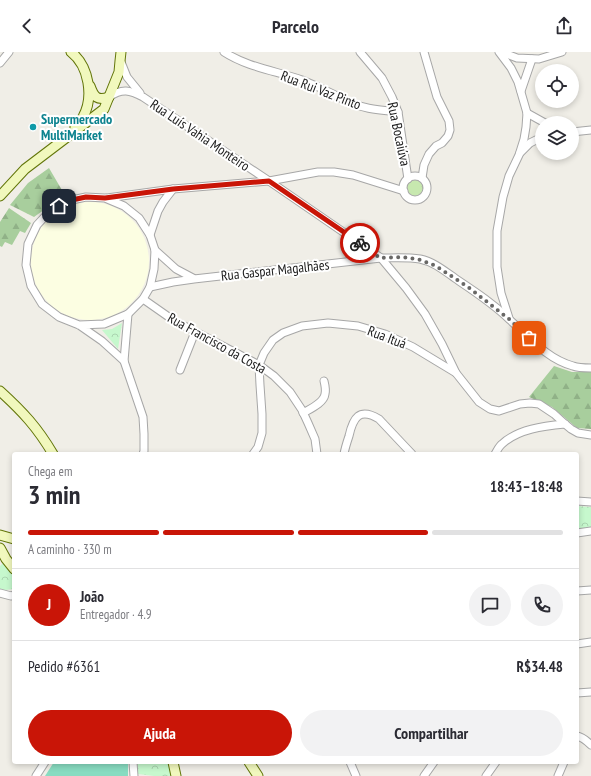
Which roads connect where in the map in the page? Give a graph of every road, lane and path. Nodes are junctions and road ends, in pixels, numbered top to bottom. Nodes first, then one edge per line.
1 (9, 52) edge
2 (71, 52) edge
3 (224, 52) edge
4 (360, 52) edge
5 (424, 52) edge
6 (500, 52) edge
7 (562, 52) edge
8 (120, 57) edge
9 (532, 59) junction
10 (0, 63) edge
11 (86, 75) junction
12 (521, 91) junction
13 (109, 97) junction
14 (143, 97) junction
15 (398, 112) junction
16 (527, 113) junction
17 (535, 118) edge
18 (591, 130) edge
19 (579, 131) edge
20 (65, 138) junction
21 (535, 140) edge
22 (519, 155) junction
23 (422, 178) junction
24 (408, 179) junction
25 (269, 181) junction
26 (173, 189) junction
27 (404, 191) junction
28 (0, 196) edge
29 (105, 198) junction
30 (150, 235) junction
31 (155, 250) junction
32 (380, 258) junction
33 (194, 278) junction
34 (150, 287) junction
35 (143, 299) junction
36 (128, 314) junction
37 (509, 319) junction
38 (79, 325) junction
39 (195, 332) junction
40 (124, 361) junction
41 (259, 365) junction
42 (591, 368) edge
43 (180, 370) dead end
44 (456, 374) junction
45 (324, 381) dead end
46 (0, 391) edge
47 (303, 413) junction
48 (565, 424) junction
49 (591, 435) edge
50 (52, 452) edge
51 (144, 452) edge
52 (254, 452) edge
53 (317, 452) edge
54 (344, 452) edge
55 (410, 452) edge
56 (496, 452) edge
57 (579, 502) edge
58 (591, 502) edge
59 (591, 531) edge
60 (579, 533) edge
61 (0, 535) edge
62 (12, 539) edge
63 (0, 549) edge
64 (12, 566) edge
65 (591, 590) edge
66 (579, 591) edge
67 (0, 593) edge
68 (12, 598) edge
69 (591, 642) edge
70 (579, 644) edge
71 (579, 692) edge
72 (591, 692) edge
73 (579, 738) edge
74 (591, 745) edge
75 (45, 764) edge
76 (133, 764) edge
77 (173, 764) edge
78 (250, 764) edge
79 (351, 764) edge
80 (433, 764) edge
81 (495, 764) edge
82 (563, 764) edge
83 (36, 776) edge
84 (134, 776) edge
85 (176, 776) edge
86 (258, 776) edge
87 (356, 776) edge
88 (424, 776) edge
89 (486, 776) edge
90 (558, 776) edge

1 - 10 street
2 - 11 street
3 - 15 street, Rua Rui Vaz Pinto
4 - 15 street, Rua Bocaiúva
5 - 23 street
6 - 9 street
6 - 12 street
7 - 9 street
8 - 13 street
8 - 14 street
9 - 12 street
11 - 13 street
11 - 20 street
12 - 16 street
13 - 14 street
13 - 20 street
14 - 25 street, Rua Luís Vahia Monteiro
15 - 24 street, Rua Bocaiúva
16 - 17 street
16 - 22 street
18 - 19 street
20 - 28 street
21 - 22 street
22 - 37 street
23 - 24 street
23 - 27 street
24 - 27 street
25 - 26 street
25 - 27 street
25 - 32 street, Rua Luís Vahia Monteiro
26 - 29 street
26 - 30 street
29 - 30 street
29 - 38 street
30 - 31 street
31 - 33 street
31 - 34 street
32 - 33 street, Rua Gaspar Magalhães
32 - 37 street, Rua Gaspar Magalhães
32 - 44 street, Rua Luís Vahia Monteiro
33 - 34 street, Rua Gaspar Magalhães
34 - 35 street
35 - 36 street
35 - 39 street, Rua Francisco da Costa
36 - 38 street
36 - 40 street
37 - 42 street, Rua Gaspar Magalhães
38 - 40 street
39 - 41 street, Rua Francisco da Costa
39 - 43 street
40 - 51 street
41 - 44 street, Rua Ituá
41 - 47 street, Rua Francisco da Costa
41 - 52 street, Rua Ituá
44 - 48 street, Rua Ituá
45 - 47 street
46 - 50 street
47 - 53 street, Rua Francisco da Costa
48 - 49 street, Rua Ituá
48 - 56 street
54 - 55 street
57 - 58 street
59 - 60 street
61 - 62 street
62 - 63 street
63 - 64 street
65 - 66 street
67 - 68 street
69 - 70 street
71 - 72 street
73 - 74 street
75 - 83 street
76 - 84 street
77 - 85 street
78 - 86 street
79 - 87 street
80 - 88 street
81 - 89 street
82 - 90 street

